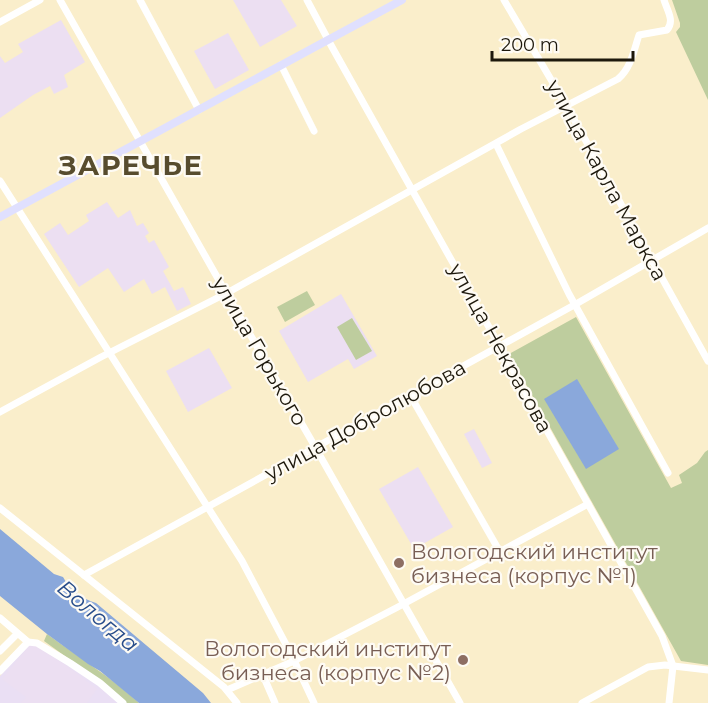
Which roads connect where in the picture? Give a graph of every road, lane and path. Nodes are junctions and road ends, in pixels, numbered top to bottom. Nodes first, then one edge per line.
1 (40, 0) edge
2 (60, 0) edge
3 (140, 0) edge
4 (307, 0) edge
5 (402, 0) edge
6 (504, 0) edge
7 (664, 0) edge
8 (0, 22) edge
9 (328, 40) junction
10 (281, 65) junction
11 (566, 105) junction
12 (199, 110) junction
13 (314, 131) dead end
14 (140, 141) junction
15 (496, 144) junction
16 (0, 181) edge
17 (413, 190) junction
18 (17, 208) junction
19 (0, 218) edge
20 (708, 228) edge
21 (652, 260) junction
22 (227, 293) junction
23 (576, 304) junction
24 (500, 346) junction
25 (109, 353) junction
26 (708, 361) edge
27 (410, 395) junction
28 (0, 412) edge
29 (316, 448) junction
30 (668, 473) dead end
31 (588, 504) junction
32 (208, 507) junction
33 (0, 508) edge
34 (500, 552) junction
35 (84, 575) junction
36 (404, 604) junction
37 (0, 618) edge
38 (17, 634) junction
39 (28, 642) junction
40 (0, 651) edge
41 (294, 660) junction
42 (673, 666) junction
43 (708, 670) edge
44 (0, 671) edge
45 (262, 674) junction
46 (227, 690) junction
47 (123, 703) edge
48 (237, 703) edge
49 (275, 703) edge
50 (314, 703) edge
51 (460, 703) edge
52 (582, 703) edge
53 (669, 703) edge

1 - 8 street
2 - 14 street, улица Горького
3 - 12 street
4 - 9 street, улица Некрасова
5 - 9 main road
6 - 11 street, улица Карла Маркса
7 - 11 street
9 - 10 main road
9 - 17 street, улица Некрасова
10 - 12 main road
10 - 13 street
11 - 15 street
11 - 21 street, улица Карла Маркса
12 - 14 main road
14 - 18 main road
14 - 22 street, улица Горького
15 - 17 street
15 - 23 street
16 - 18 street
17 - 22 street
17 - 24 street, улица Некрасова
18 - 19 main road
18 - 25 street
20 - 21 street, улица Добролюбова
21 - 23 street, улица Добролюбова
21 - 26 street, улица Карла Маркса
22 - 25 street
22 - 29 street, улица Горького
23 - 24 street, улица Добролюбова
23 - 30 street
24 - 27 street, улица Добролюбова
24 - 31 street, улица Некрасова
25 - 28 street
25 - 32 street
27 - 29 street, улица Добролюбова
27 - 34 street
29 - 32 street, улица Добролюбова
29 - 36 street, улица Горького
31 - 34 street
31 - 42 street, улица Некрасова
32 - 35 street, улица Добролюбова
32 - 41 street
33 - 35 street
34 - 36 street
35 - 46 street
36 - 41 street
36 - 51 street, улица Горького
37 - 38 street
38 - 39 street
38 - 40 street
39 - 44 street
39 - 47 street
41 - 45 street
41 - 50 street
42 - 43 street
42 - 52 street
42 - 53 street, улица Некрасова
45 - 46 street
45 - 49 street
46 - 48 street

